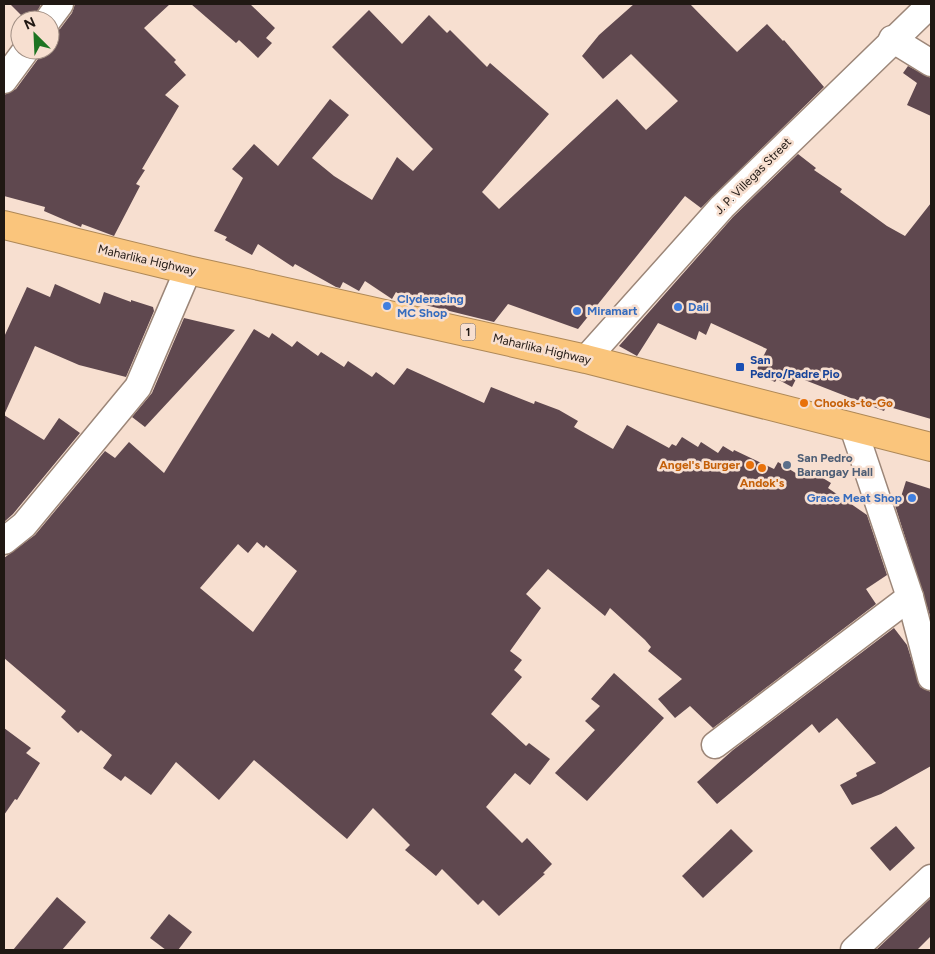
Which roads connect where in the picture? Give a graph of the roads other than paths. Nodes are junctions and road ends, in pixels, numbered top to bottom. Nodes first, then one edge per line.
1 (931, 4) edge
2 (892, 39) junction
3 (19, 60) edge
4 (931, 63) edge
5 (4, 80) edge
6 (4, 225) edge
7 (188, 270) junction
8 (586, 359) junction
9 (853, 426) junction
10 (931, 448) edge
11 (4, 541) edge
12 (910, 597) junction
13 (931, 677) edge
14 (715, 745) dead end
15 (931, 878) edge
16 (854, 950) edge

1 - 2 street, J. P. Villegas Street
2 - 4 street
2 - 8 street, J. P. Villegas Street
3 - 5 street
6 - 7 highway, Maharlika Highway / 1
7 - 8 highway, Maharlika Highway / 1
7 - 11 street
8 - 9 highway, Maharlika Highway / 1
9 - 10 highway, Maharlika Highway / 1
9 - 12 street
12 - 13 street
12 - 14 street
15 - 16 street

